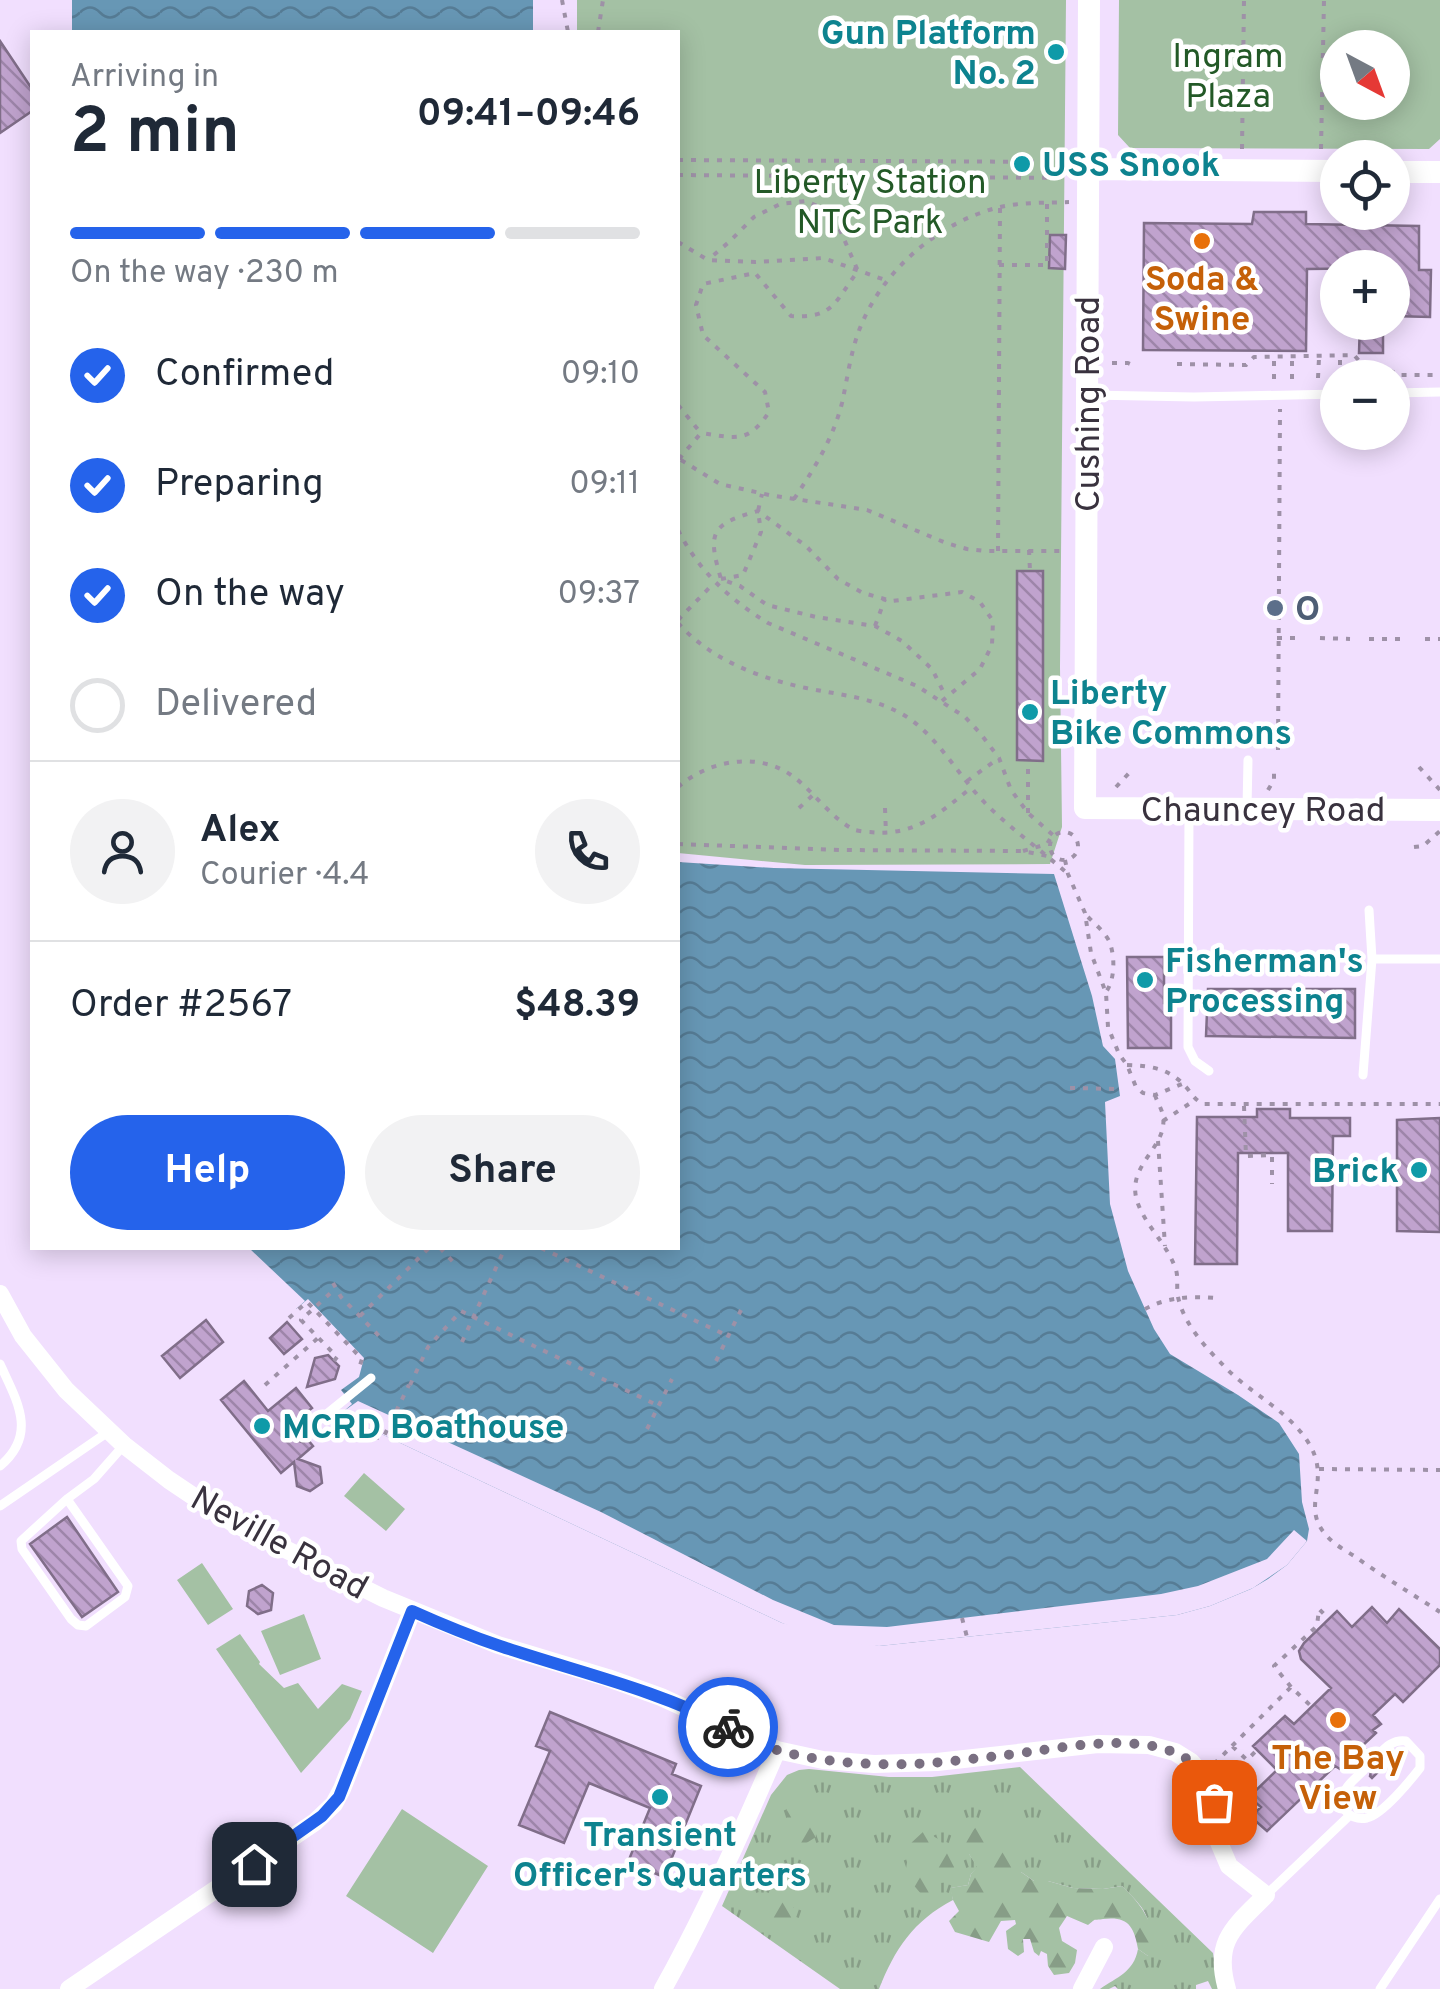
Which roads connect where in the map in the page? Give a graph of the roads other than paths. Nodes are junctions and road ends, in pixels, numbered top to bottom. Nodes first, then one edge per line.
1 (1089, 0) edge
2 (1088, 169) junction
3 (1320, 171) edge
4 (1410, 172) edge
5 (1440, 172) edge
6 (1440, 392) edge
7 (1410, 393) edge
8 (1087, 394) junction
9 (1320, 394) edge
10 (1248, 760) dead end
11 (1257, 802) junction
12 (1085, 808) joint
13 (1189, 808) junction
14 (1440, 810) edge
15 (1369, 910) dead end
16 (1372, 959) junction
17 (1440, 959) edge
18 (1209, 1071) dead end
19 (1363, 1075) dead end
20 (0, 1294) edge
21 (0, 1364) edge
22 (370, 1378) dead end
23 (108, 1432) junction
24 (305, 1432) road end
25 (124, 1445) junction
26 (0, 1466) edge
27 (67, 1499) junction
28 (0, 1506) edge
29 (412, 1611) junction
30 (776, 1750) junction
31 (1375, 1758) dead end
32 (1364, 1770) dead end
33 (1349, 1816) junction
34 (1266, 1896) junction
35 (1440, 1899) edge
36 (1104, 1948) dead end
37 (69, 1989) edge
38 (663, 1989) edge
39 (1082, 1989) edge
40 (1226, 1989) edge
41 (1380, 1989) edge

1 - 2 street, Cushing Road
2 - 3 street
2 - 8 street, Cushing Road
4 - 5 street
6 - 7 lane
8 - 9 lane
8 - 12 street, Cushing Road
10 - 11 lane
11 - 13 street, Chauncey Road
11 - 14 street, Chauncey Road
12 - 13 street, Chauncey Road
13 - 18 lane
15 - 16 lane
16 - 17 lane
16 - 19 lane
20 - 23 street, Neville Road
21 - 26 lane
22 - 24 lane
23 - 25 street, Neville Road
23 - 28 lane
25 - 27 lane
25 - 29 street, Neville Road
27 - 27 lane
29 - 30 street, Neville Road
29 - 37 street
30 - 34 street, Neville Road
30 - 38 street
31 - 33 lane
32 - 33 lane
33 - 34 lane
34 - 40 street
35 - 41 lane
36 - 39 street

